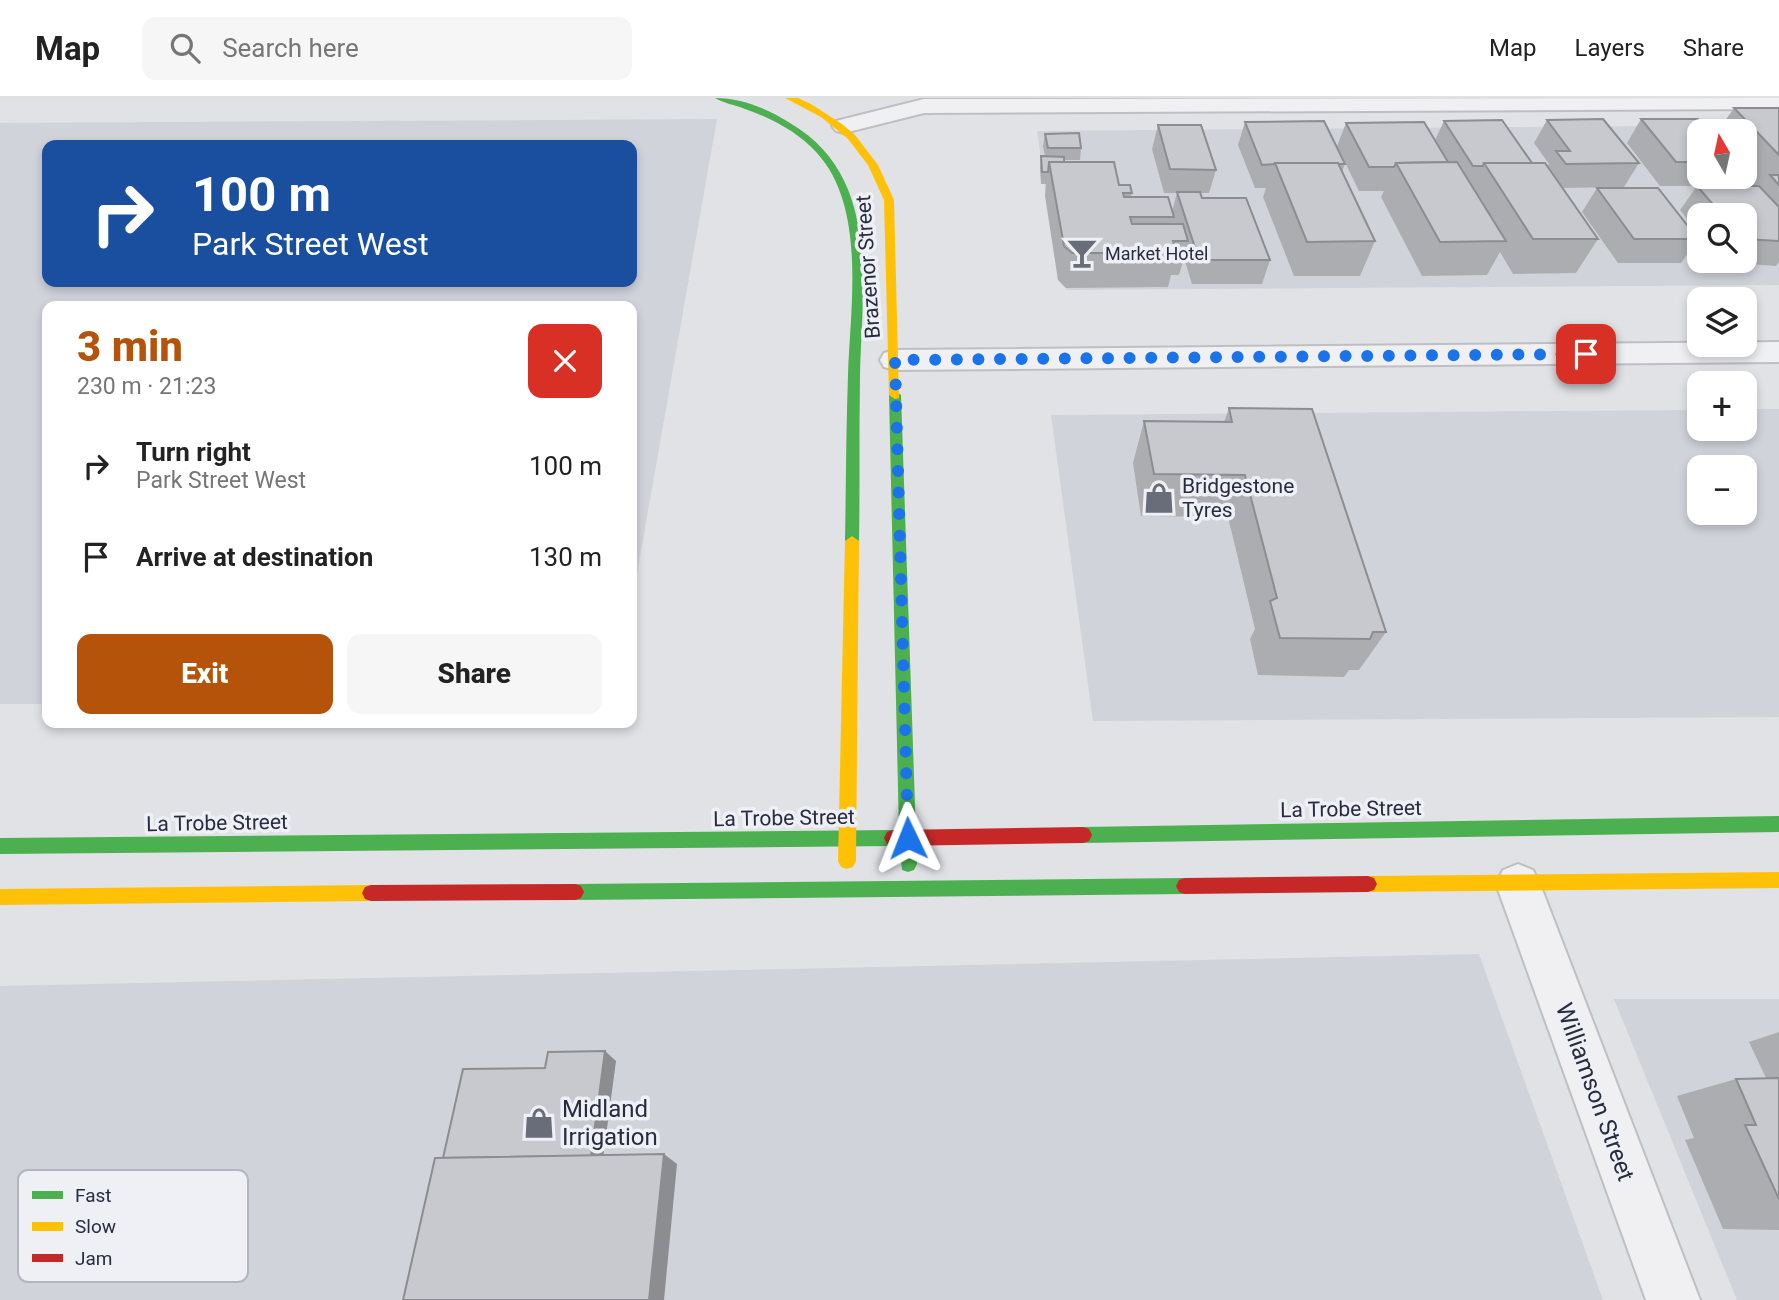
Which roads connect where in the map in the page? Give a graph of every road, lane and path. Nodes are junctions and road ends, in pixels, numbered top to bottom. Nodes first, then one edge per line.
1 (720, 98) edge
2 (790, 98) edge
3 (922, 102) edge
4 (1779, 102) edge
5 (844, 126) junction
6 (810, 140) junction
7 (1779, 352) edge
8 (875, 361) junction
9 (1779, 824) edge
10 (1496, 828) junction
11 (848, 838) junction
12 (908, 838) junction
13 (0, 846) edge
14 (1510, 865) junction
15 (1779, 880) edge
16 (908, 887) junction
17 (846, 888) junction
18 (0, 897) edge
19 (1673, 1300) edge

1 - 6 main road, Brazenor Street
2 - 5 main road, Brazenor Street
3 - 4 street
3 - 5 street
5 - 6 main road
5 - 8 main road, Brazenor Street
6 - 8 main road, Brazenor Street
7 - 8 street
8 - 11 main road, Brazenor Street
8 - 12 main road, Brazenor Street
9 - 10 main road, La Trobe Street
10 - 12 main road, La Trobe Street
10 - 14 main road
11 - 12 main road, La Trobe Street
11 - 13 main road, La Trobe Street
11 - 17 main road, Brazenor Street
12 - 16 main road, Brazenor Street
14 - 15 main road
14 - 16 main road
14 - 19 street, Williamson Street
16 - 17 main road
17 - 18 main road

